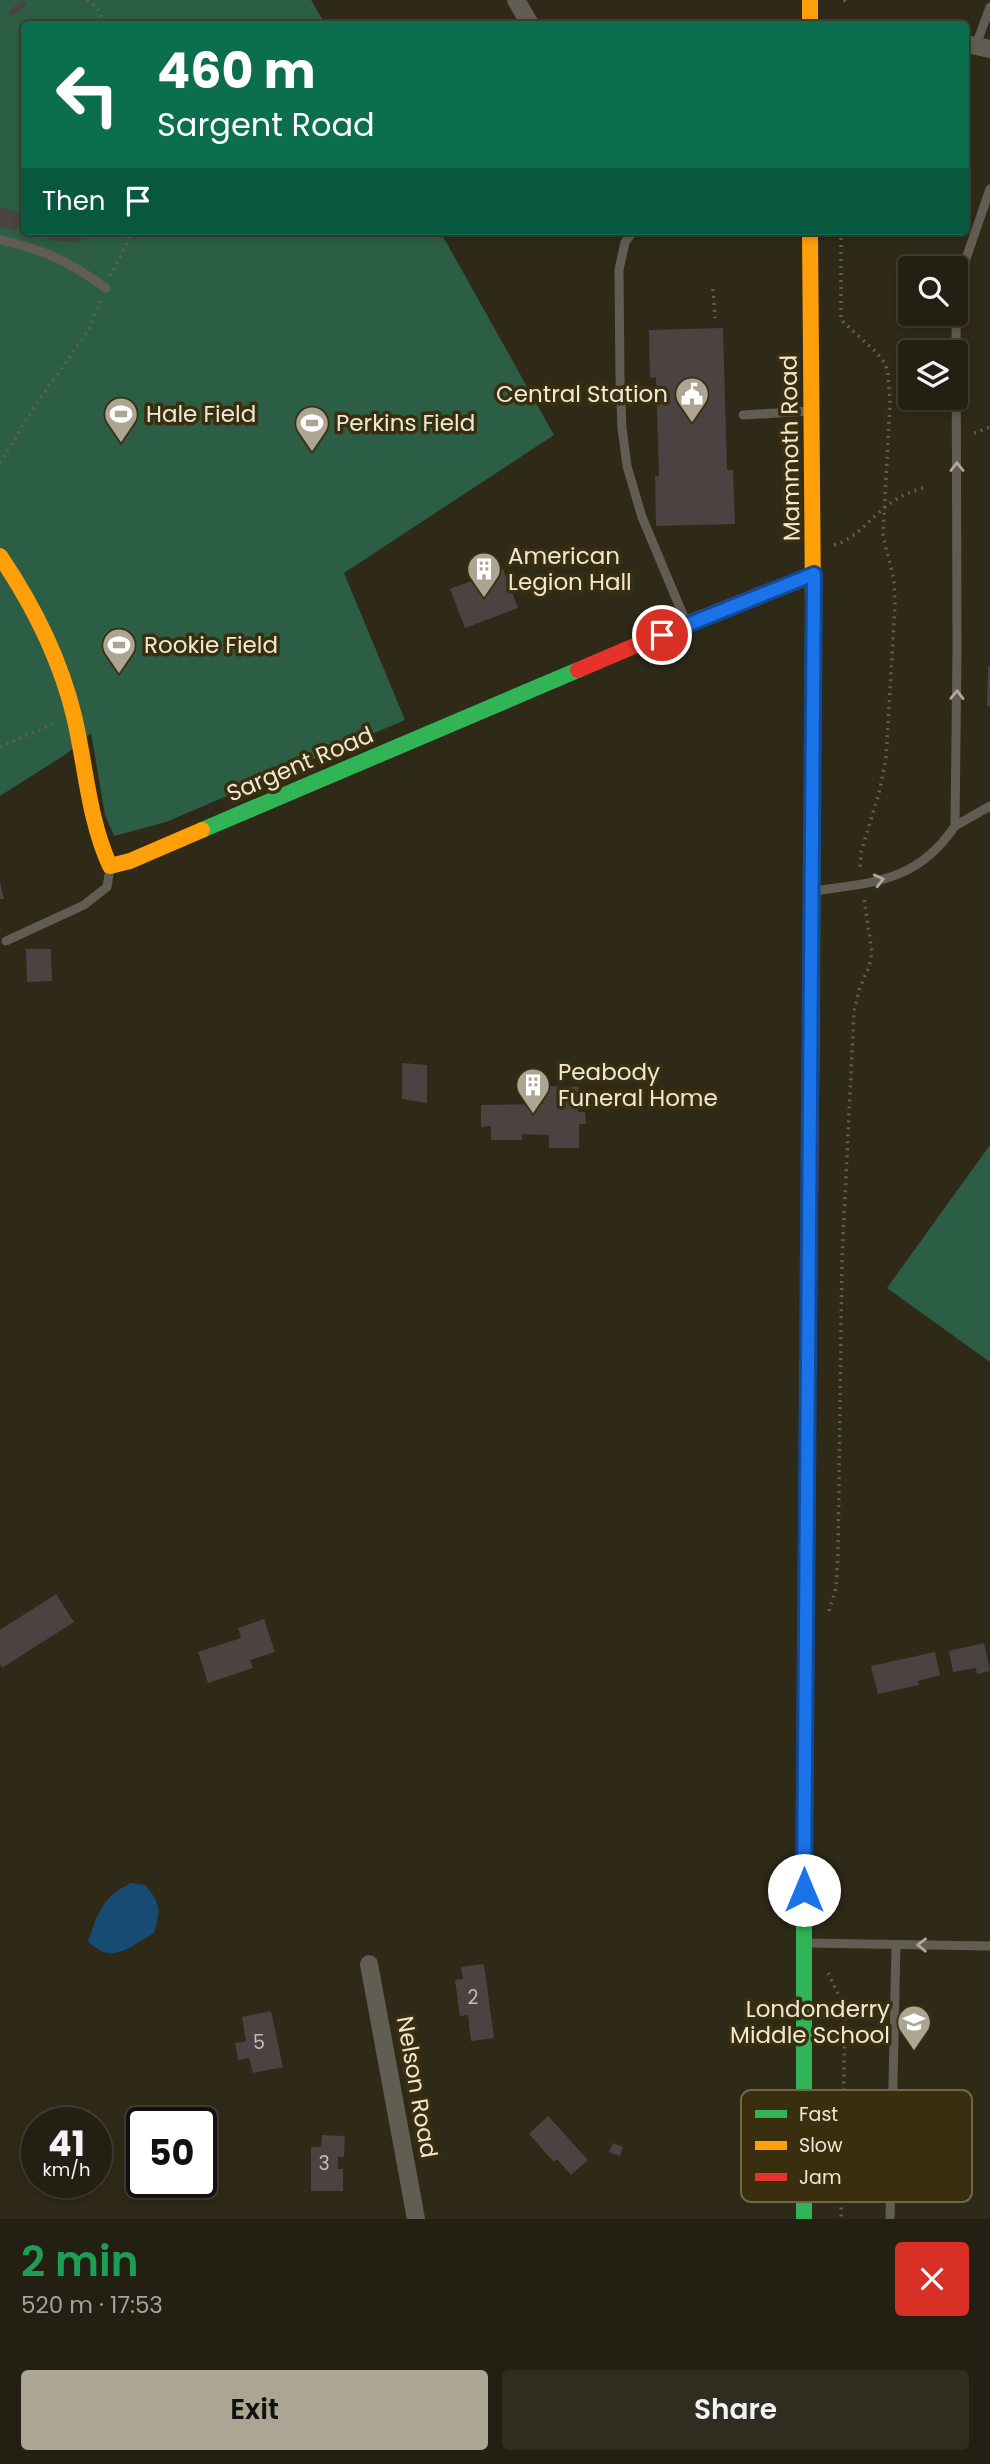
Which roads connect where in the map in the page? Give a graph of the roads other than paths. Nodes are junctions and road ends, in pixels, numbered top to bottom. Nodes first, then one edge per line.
1 (516, 0) edge
2 (810, 0) edge
3 (990, 7) edge
4 (528, 21) edge
5 (810, 21) edge
6 (977, 46) edge
7 (990, 189) edge
8 (631, 235) edge
9 (810, 235) edge
10 (0, 240) edge
11 (106, 288) road end
12 (813, 411) junction
13 (743, 415) dead end
14 (0, 556) edge
15 (814, 574) junction
16 (686, 624) junction
17 (990, 806) edge
18 (955, 826) junction
19 (110, 866) junction
20 (812, 891) junction
21 (6, 941) dead end
22 (804, 1943) junction
23 (896, 1945) junction
24 (990, 1946) edge
25 (369, 1964) dead end
26 (802, 2090) edge
27 (893, 2090) edge
28 (416, 2219) edge

1 - 4 street
2 - 5 main road
3 - 6 lane
18 -> 7 lane
8 - 16 lane
9 - 12 main road, Mammoth Road
10 - 11 lane
12 - 13 lane
12 - 15 main road, Mammoth Road
14 - 19 main road
15 - 16 main road, Sargent Road
15 - 20 main road, Mammoth Road
16 - 19 main road, Sargent Road
17 - 18 lane
20 -> 18 lane
19 - 21 lane
20 - 22 main road, Mammoth Road
22 - 23 lane
22 - 26 main road, Mammoth Road
24 -> 23 lane
23 - 27 lane
25 - 28 street, Nelson Road

